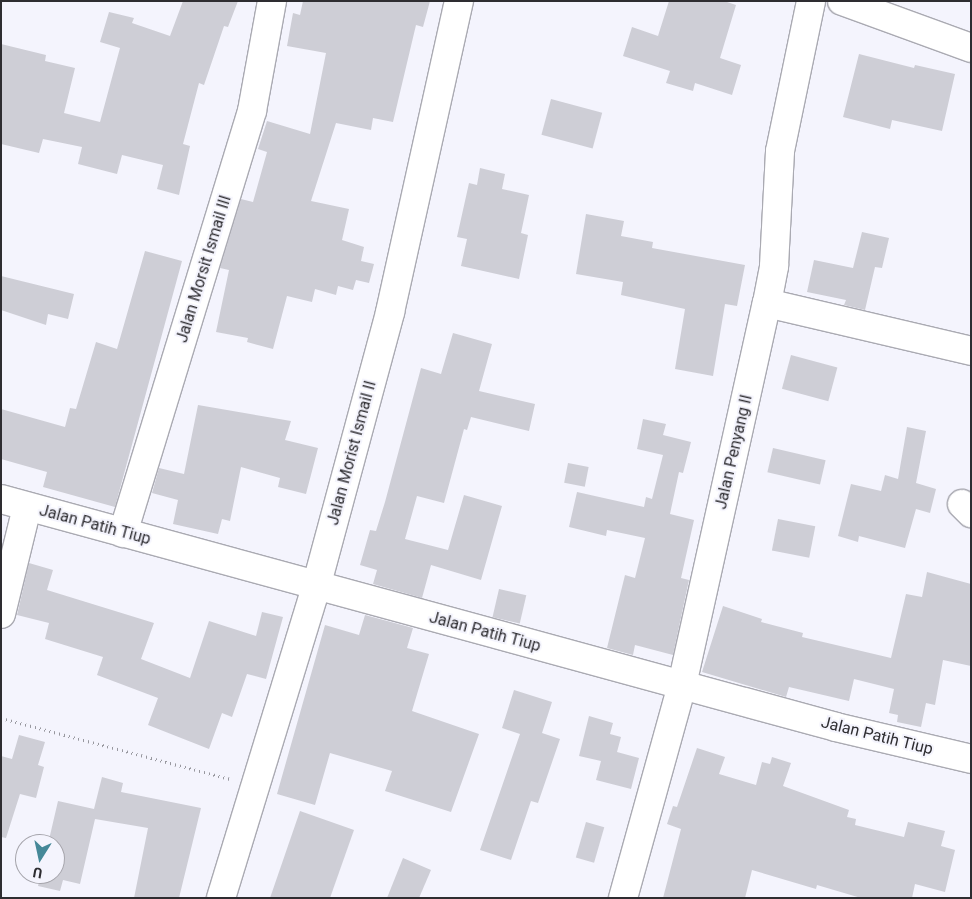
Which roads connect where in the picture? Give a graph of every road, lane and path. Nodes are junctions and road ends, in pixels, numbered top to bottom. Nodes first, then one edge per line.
1 (272, 1) edge
2 (459, 1) edge
3 (811, 1) edge
4 (842, 1) edge
5 (971, 48) edge
6 (768, 303) junction
7 (971, 351) edge
8 (1, 499) edge
9 (27, 507) junction
10 (123, 533) junction
11 (316, 587) junction
12 (1, 614) edge
13 (682, 685) junction
14 (1, 718) edge
15 (971, 759) edge
16 (255, 786) junction
17 (221, 898) edge
18 (623, 898) edge

1 - 10 street, Jalan Morsit Ismail III
2 - 11 street, Jalan Morist Ismail II
3 - 6 street, Jalan Penyang II
4 - 5 street
6 - 7 street
6 - 13 street, Jalan Penyang II
8 - 9 street, Jalan Patih Tiup
9 - 10 street, Jalan Patih Tiup
9 - 12 street
10 - 11 street, Jalan Patih Tiup
11 - 13 street, Jalan Patih Tiup
11 - 16 street, Jalan Morist Ismail II
13 - 15 street, Jalan Patih Tiup
13 - 18 street, Jalan Penyang II
14 - 16 path
16 - 17 street, Jalan Morist Ismail II

